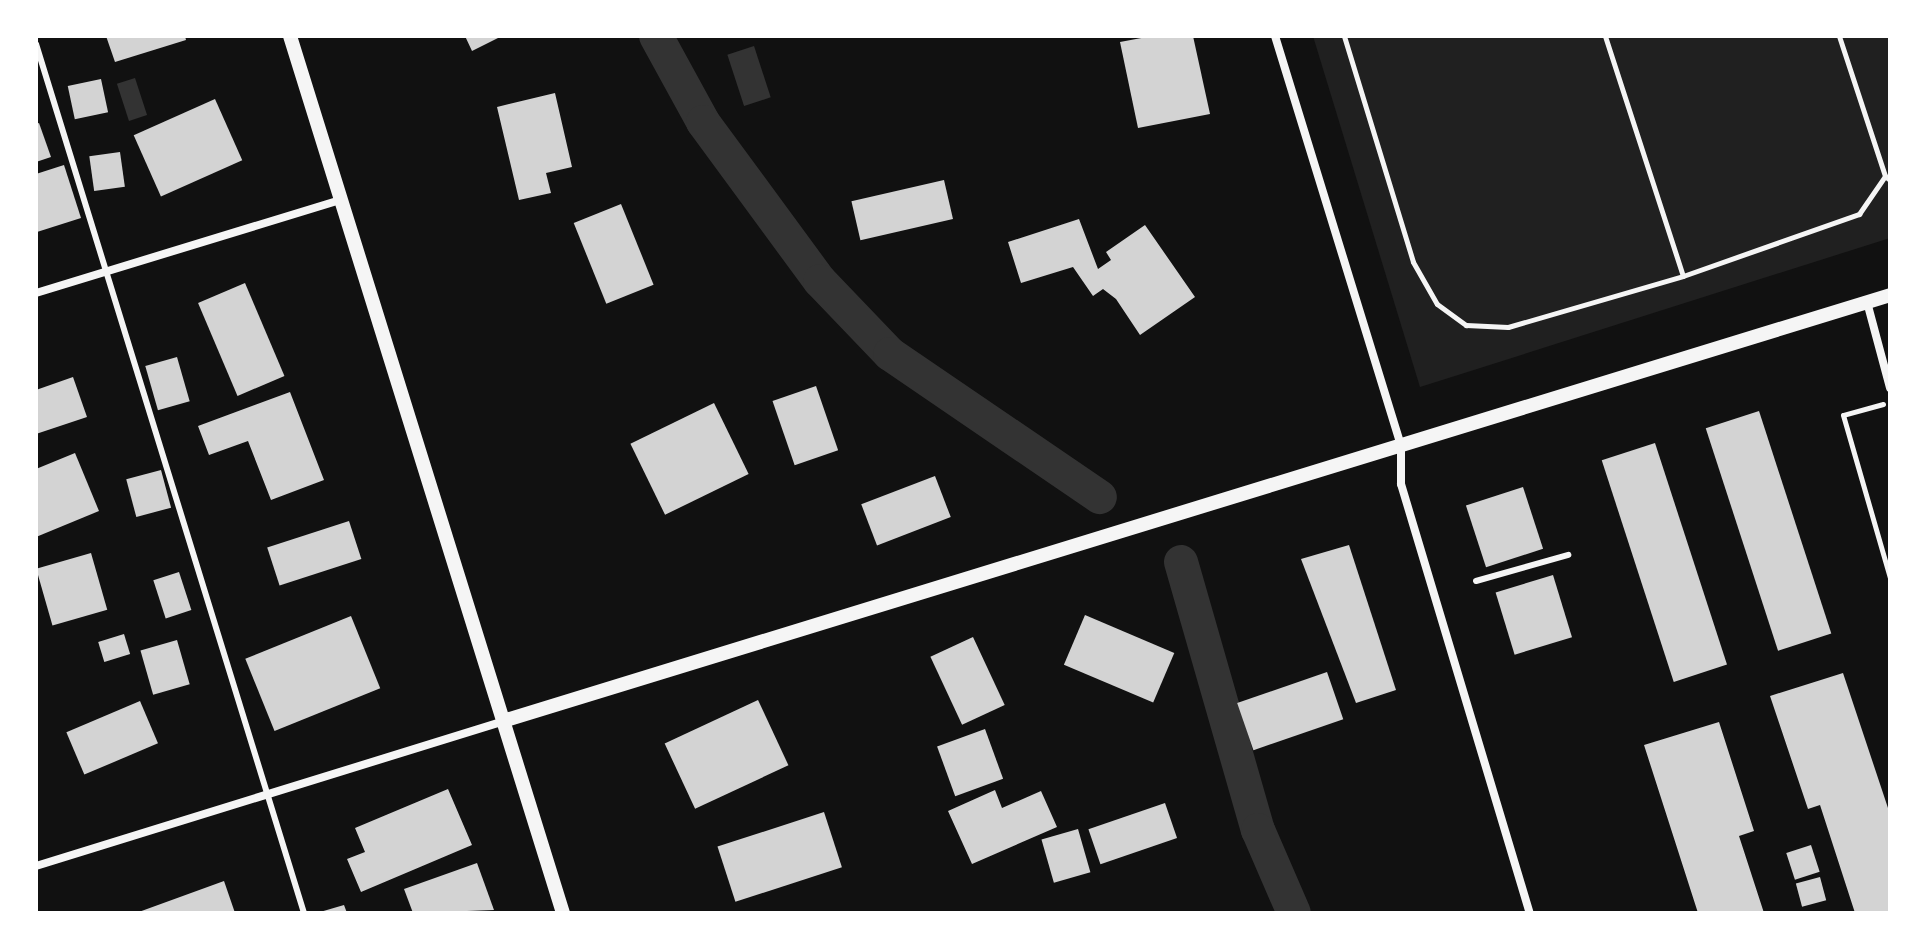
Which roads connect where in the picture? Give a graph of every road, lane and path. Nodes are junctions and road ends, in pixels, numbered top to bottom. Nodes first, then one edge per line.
1 (290, 36) edge
2 (1275, 36) edge
3 (1344, 36) edge
4 (1605, 36) edge
5 (1839, 36) edge
6 (36, 44) edge
7 (1888, 178) edge
8 (341, 200) junction
9 (106, 272) junction
10 (1683, 276) junction
11 (36, 293) edge
12 (1890, 295) edge
13 (1867, 302) junction
14 (1890, 388) edge
15 (1890, 402) edge
16 (1401, 446) junction
17 (1568, 555) dead end
18 (1890, 578) edge
19 (1476, 581) dead end
20 (503, 721) junction
21 (268, 794) junction
22 (36, 866) edge
23 (304, 913) edge
24 (563, 913) edge
25 (1530, 913) edge

1 - 8 street
2 - 16 street
3 - 10 path
4 - 10 path
5 - 7 path
6 - 9 lane
7 - 10 path
8 - 9 street
8 - 20 street
9 - 11 street
9 - 21 lane
12 - 13 street
13 - 14 street
13 - 16 street
15 - 18 path
16 - 20 street
16 - 25 street
17 - 19 lane
20 - 21 street
20 - 24 street
21 - 22 street
21 - 23 lane

